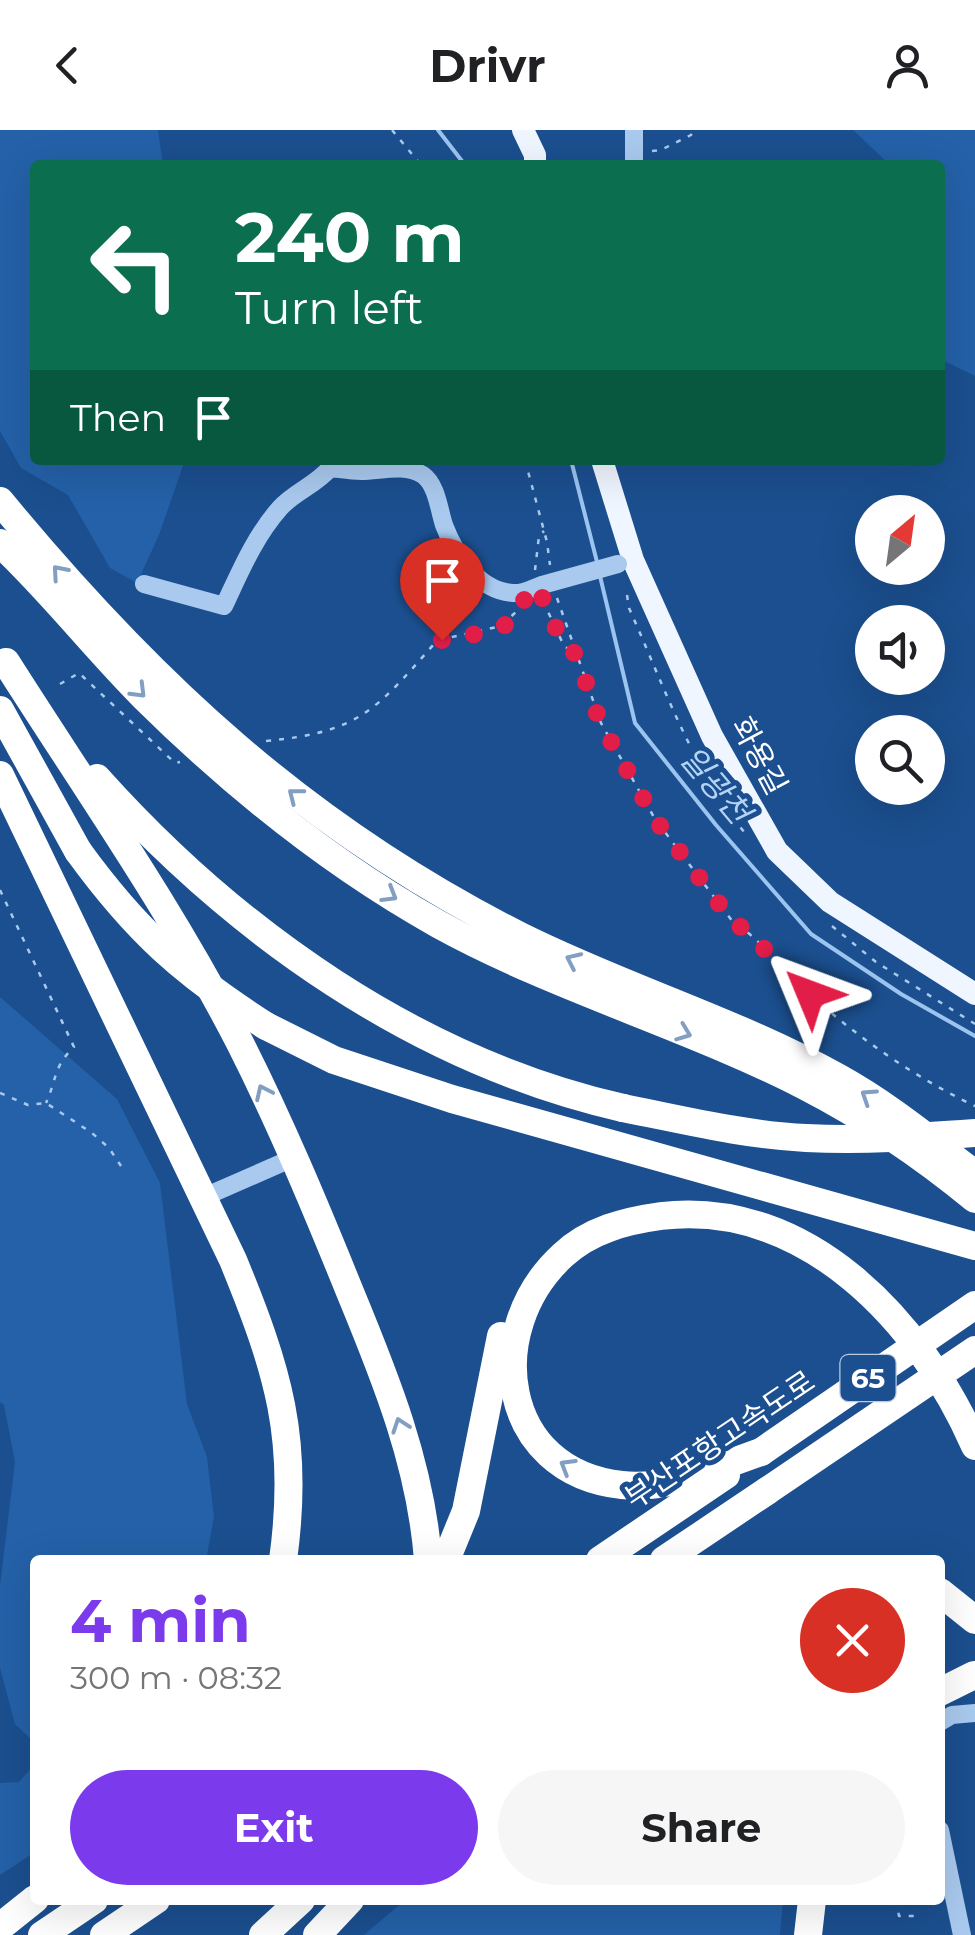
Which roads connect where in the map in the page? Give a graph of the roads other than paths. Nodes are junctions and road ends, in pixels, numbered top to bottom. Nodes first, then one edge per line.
1 (523, 130) edge
2 (634, 130) edge
3 (634, 158) edge
4 (535, 160) edge
5 (326, 465) edge
6 (331, 465) edge
7 (603, 465) edge
8 (0, 501) edge
9 (0, 543) edge
10 (625, 562) junction
11 (144, 584) dead end
12 (3, 659) edge
13 (0, 710) edge
14 (0, 776) edge
15 (975, 994) edge
16 (975, 1132) edge
17 (294, 1158) junction
18 (975, 1174) edge
19 (204, 1197) junction
20 (975, 1199) edge
21 (975, 1246) edge
22 (975, 1305) edge
23 (975, 1350) edge
24 (975, 1418) edge
25 (975, 1446) edge
26 (760, 1452) junction
27 (284, 1555) edge
28 (428, 1555) edge
29 (448, 1555) edge
30 (607, 1555) edge
31 (671, 1555) edge
32 (945, 1596) edge
33 (975, 1620) edge
34 (974, 1675) edge
35 (945, 1690) edge
36 (975, 1713) edge
37 (945, 1719) edge
38 (945, 1854) edge
39 (87, 1905) edge
40 (149, 1905) edge
41 (296, 1905) edge
42 (345, 1905) edge
43 (811, 1905) edge
44 (42, 1935) edge
45 (104, 1935) edge
46 (263, 1935) edge
47 (317, 1935) edge
48 (808, 1935) edge
49 (962, 1935) edge

1 - 4 main road
2 - 3 street
5 - 11 street
6 - 10 street, bridge
7 - 10 main road, 화용길
18 -> 8 highway
9 -> 20 highway
10 - 15 main road, 화용길
12 - 16 highway, bridge
17 -> 12 highway
13 - 21 highway, bridge
14 - 19 highway
17 - 19 street
28 -> 17 highway
19 - 27 highway
22 - 26 highway, 부산포항고속도로 / 65, bridge
23 - 31 highway, 65, bridge
24 - 29 highway
26 -> 25 highway
26 - 30 highway, 부산포항고속도로 / 65
32 - 33 highway
34 - 35 highway
36 - 37 street
38 - 49 street
39 - 44 highway
40 - 45 highway
41 - 46 highway
42 - 47 highway
43 - 48 highway

